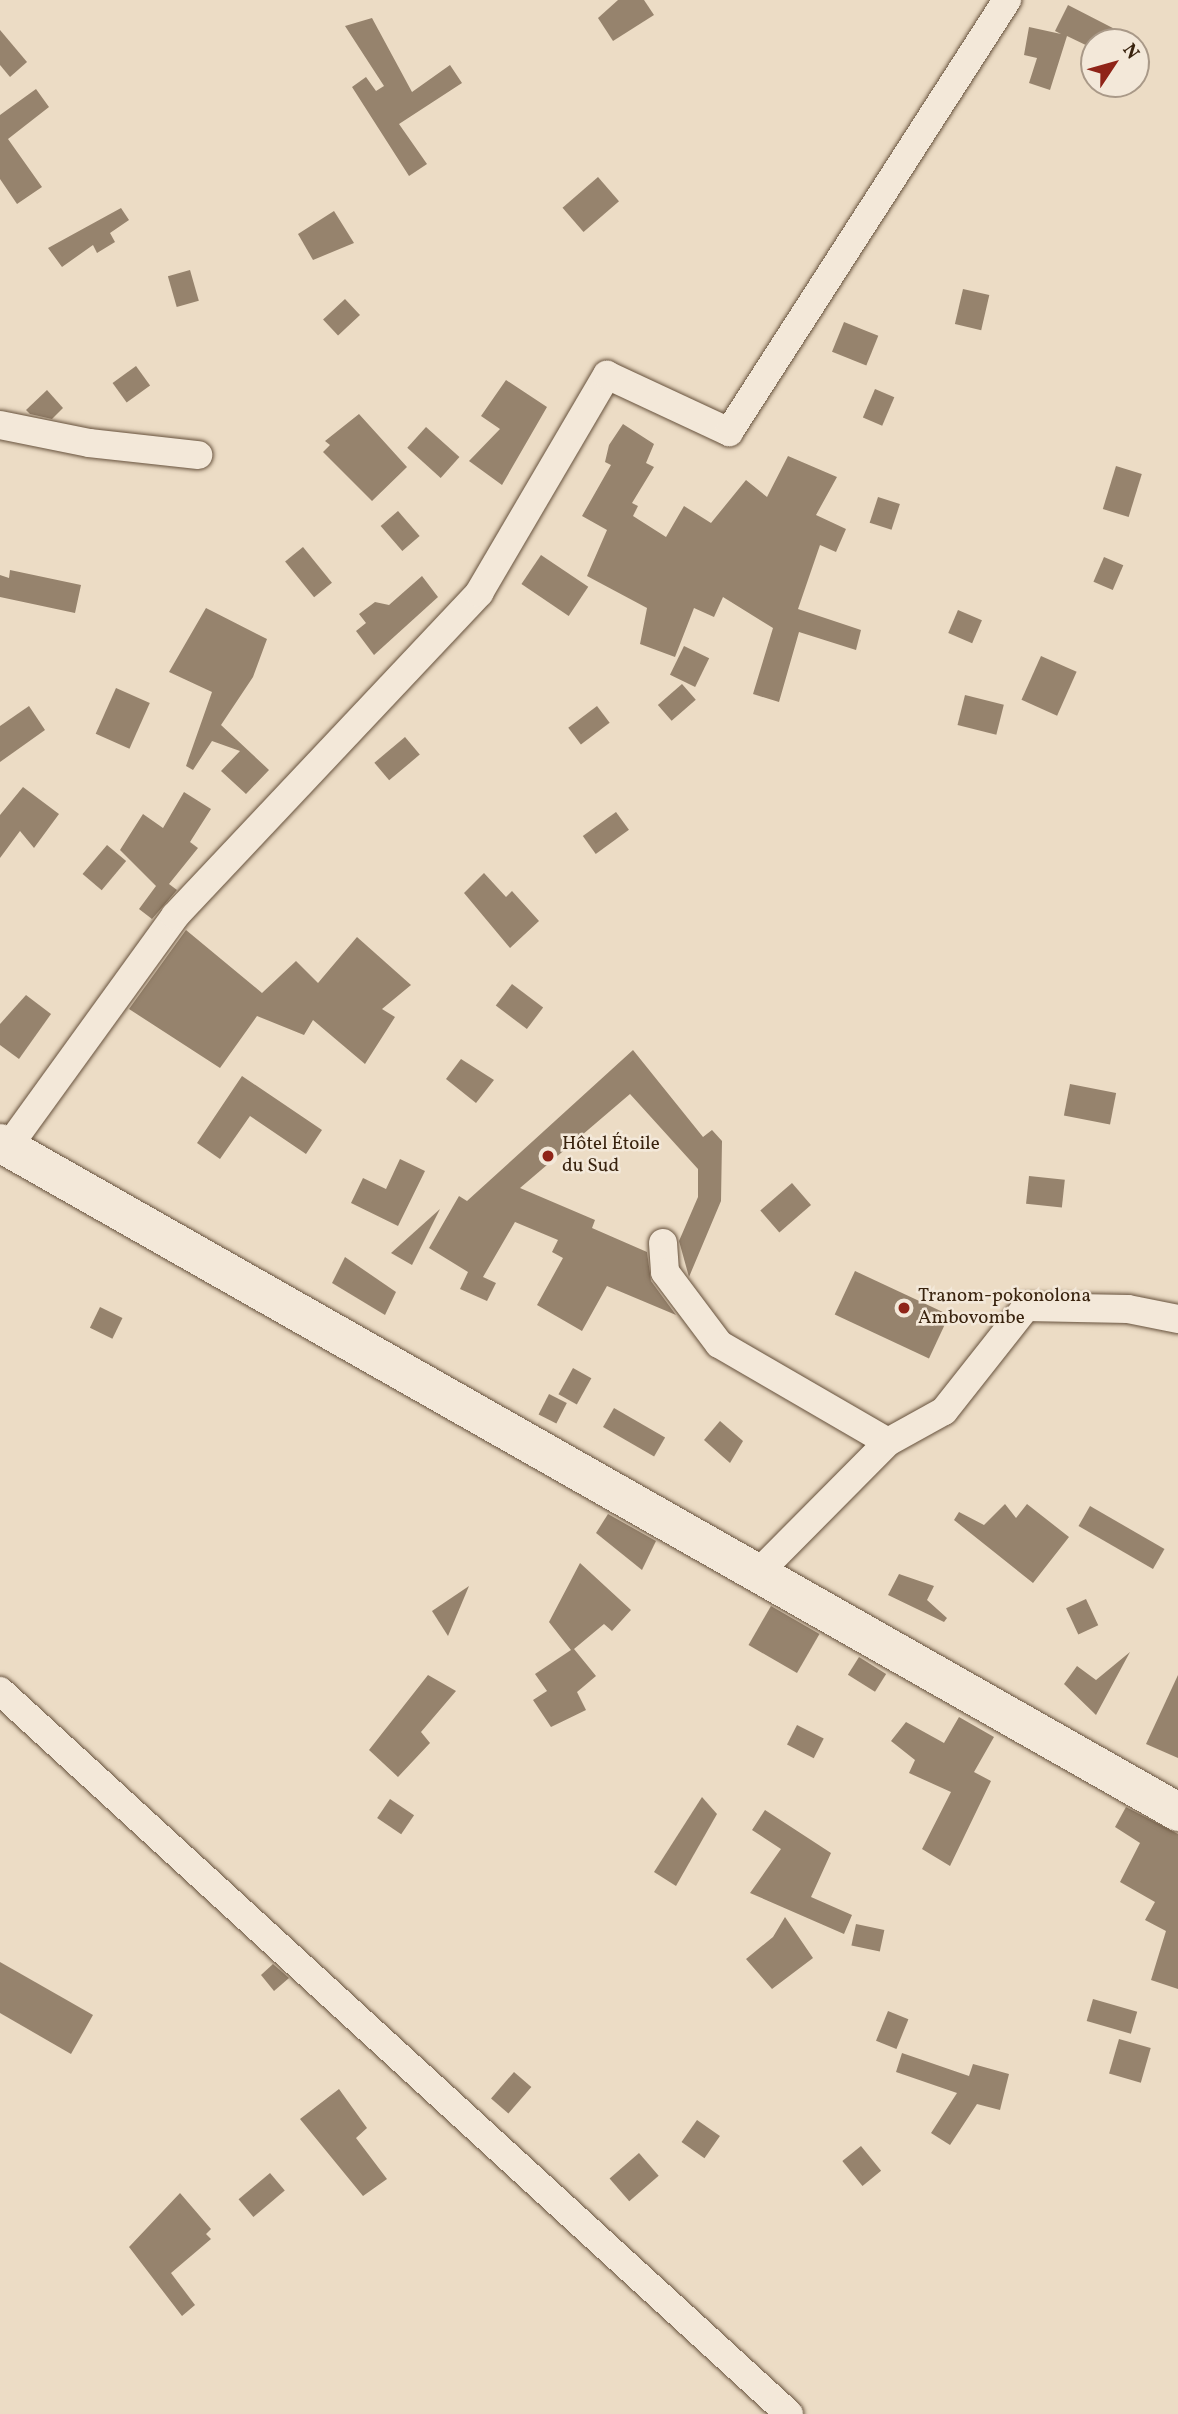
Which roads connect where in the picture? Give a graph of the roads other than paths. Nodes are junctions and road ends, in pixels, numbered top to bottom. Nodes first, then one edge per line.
1 (1007, 0) edge
2 (0, 425) edge
3 (198, 455) dead end
4 (4, 1145) edge
5 (663, 1242) dead end
6 (1178, 1319) edge
7 (888, 1442) junction
8 (758, 1573) junction
9 (0, 1691) edge
10 (1178, 1812) edge
11 (789, 2414) edge

1 - 4 street
2 - 3 street
4 - 8 main road
5 - 7 street
6 - 7 street
7 - 8 street
8 - 10 main road
9 - 11 street

